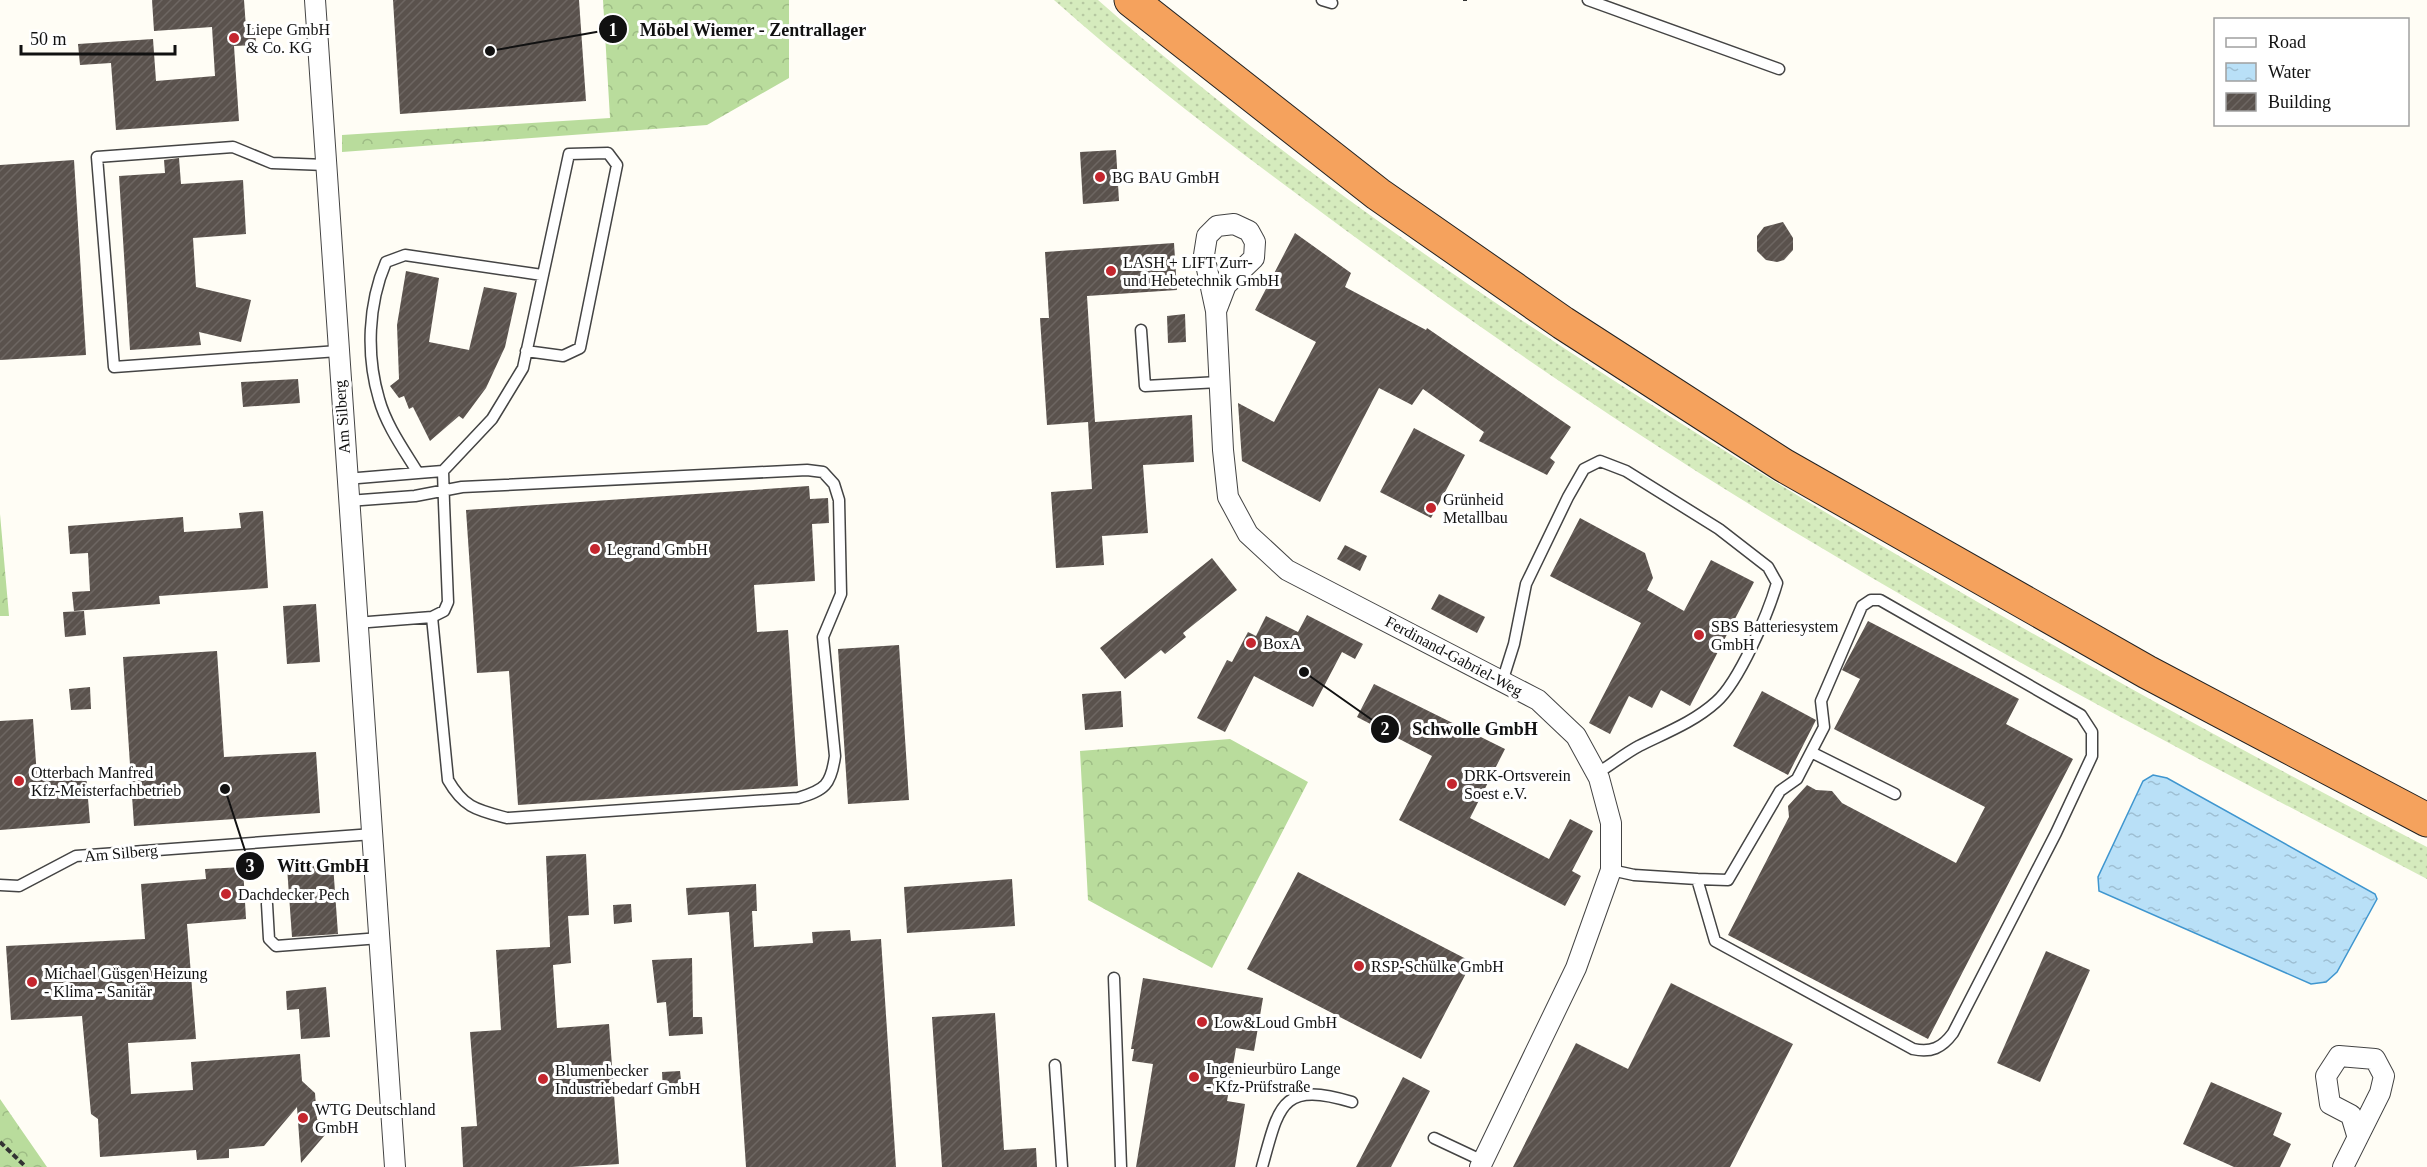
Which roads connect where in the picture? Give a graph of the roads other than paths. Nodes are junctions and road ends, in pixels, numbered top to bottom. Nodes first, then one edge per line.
1 (315, 0) edge
2 (1131, 0) edge
3 (1588, 0) edge
4 (1779, 69) dead end
5 (326, 165) junction
6 (542, 275) junction
7 (1216, 311) dead end
8 (1141, 330) dead end
9 (338, 351) junction
10 (526, 351) junction
11 (1219, 382) junction
12 (442, 471) junction
13 (418, 473) junction
14 (346, 479) junction
15 (443, 493) junction
16 (348, 501) junction
17 (432, 617) junction
18 (356, 622) junction
19 (1502, 681) junction
20 (1811, 752) junction
21 (1596, 774) junction
22 (1894, 794) dead end
23 (2427, 820) edge
24 (373, 834) junction
25 (1611, 870) junction
26 (1697, 879) junction
27 (0, 885) edge
28 (267, 904) dead end
29 (380, 938) junction
30 (1114, 978) dead end
31 (1055, 1065) dead end
32 (1352, 1102) dead end
33 (2357, 1135) dead end
34 (1434, 1138) dead end
35 (1482, 1164) edge
36 (395, 1167) edge
37 (1062, 1167) edge
38 (1121, 1167) edge
39 (1262, 1167) edge
40 (2343, 1167) edge

1 - 5 street, Am Silberg
2 - 23 highway
3 - 4 lane
5 - 9 street, Am Silberg
5 - 9 lane
6 - 10 lane
6 - 10 lane
6 - 13 lane
7 - 11 street, Ferdinand-Gabriel-Weg
8 - 11 lane
9 - 14 street, Am Silberg
10 - 12 lane
11 - 19 street, Ferdinand-Gabriel-Weg
12 - 13 lane
12 - 15 lane
13 - 14 lane
14 - 16 street, Am Silberg
15 - 16 lane
15 - 17 lane
15 - 17 lane
16 - 18 street, Am Silberg
17 - 18 lane
18 - 24 street, Am Silberg
19 - 21 street, Ferdinand-Gabriel-Weg
19 - 21 lane
20 - 22 lane
20 - 26 lane
20 - 26 lane
21 - 25 street, Ferdinand-Gabriel-Weg
24 - 27 lane, Am Silberg
24 - 29 street, Am Silberg
25 - 26 lane
25 - 35 street, Ferdinand-Gabriel-Weg
28 - 29 lane
29 - 36 street, Am Silberg
30 - 38 lane
31 - 37 lane
32 - 39 lane
33 - 40 street
34 - 35 lane

